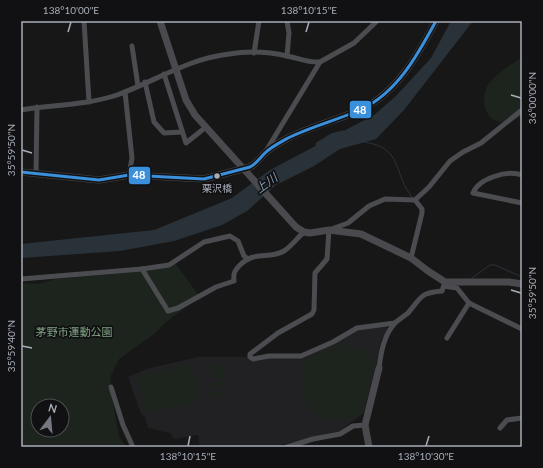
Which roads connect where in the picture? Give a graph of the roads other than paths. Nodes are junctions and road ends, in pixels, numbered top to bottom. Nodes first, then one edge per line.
1 (84, 21) edge
2 (160, 21) edge
3 (259, 21) edge
4 (287, 21) edge
5 (436, 21) edge
6 (375, 22) edge
7 (132, 46) dead end
8 (254, 53) junction
9 (287, 56) junction
10 (320, 62) junction
11 (175, 68) junction
12 (164, 74) junction
13 (145, 82) junction
14 (138, 86) junction
15 (125, 92) junction
16 (89, 102) junction
17 (37, 107) junction
18 (21, 110) edge
19 (522, 110) edge
20 (206, 127) junction
21 (182, 132) junction
22 (266, 152) junction
23 (244, 168) junction
24 (21, 172) edge
25 (36, 174) junction
26 (129, 175) junction
27 (522, 175) edge
28 (416, 199) junction
29 (522, 203) edge
30 (329, 230) junction
31 (304, 232) junction
32 (247, 258) junction
33 (411, 258) junction
34 (142, 269) junction
35 (21, 279) edge
36 (445, 284) junction
37 (522, 284) edge
38 (469, 303) junction
39 (395, 323) junction
40 (522, 329) edge
41 (447, 338) dead end
42 (379, 368) joint
43 (112, 387) dead end
44 (522, 418) edge
45 (365, 426) junction
46 (500, 428) dead end
47 (133, 447) edge
48 (287, 447) edge
49 (369, 447) edge

1 - 16 street
2 - 11 main road
3 - 8 street
4 - 9 street
5 - 22 main road
6 - 10 street
7 - 14 street
8 - 9 street
8 - 11 street
9 - 10 street
10 - 22 street
11 - 12 street
11 - 20 main road
12 - 13 street
12 - 21 street
13 - 14 street
13 - 21 street
14 - 15 street
15 - 16 street
15 - 26 street
16 - 17 street
17 - 18 street
17 - 25 street
19 - 28 street
20 - 21 street
20 - 23 main road
22 - 23 main road
23 - 26 main road
23 - 31 main road
24 - 25 main road
25 - 26 main road
27 - 29 street
28 - 30 street
28 - 33 street
30 - 31 main road
30 - 33 main road
30 - 39 street
31 - 32 street
32 - 34 street
32 - 34 street
33 - 36 main road
34 - 35 street
36 - 37 main road
36 - 38 street
36 - 39 street
38 - 40 street
38 - 41 street
39 - 42 street
42 - 45 main road
43 - 47 street
44 - 46 street
45 - 48 street
45 - 49 main road

